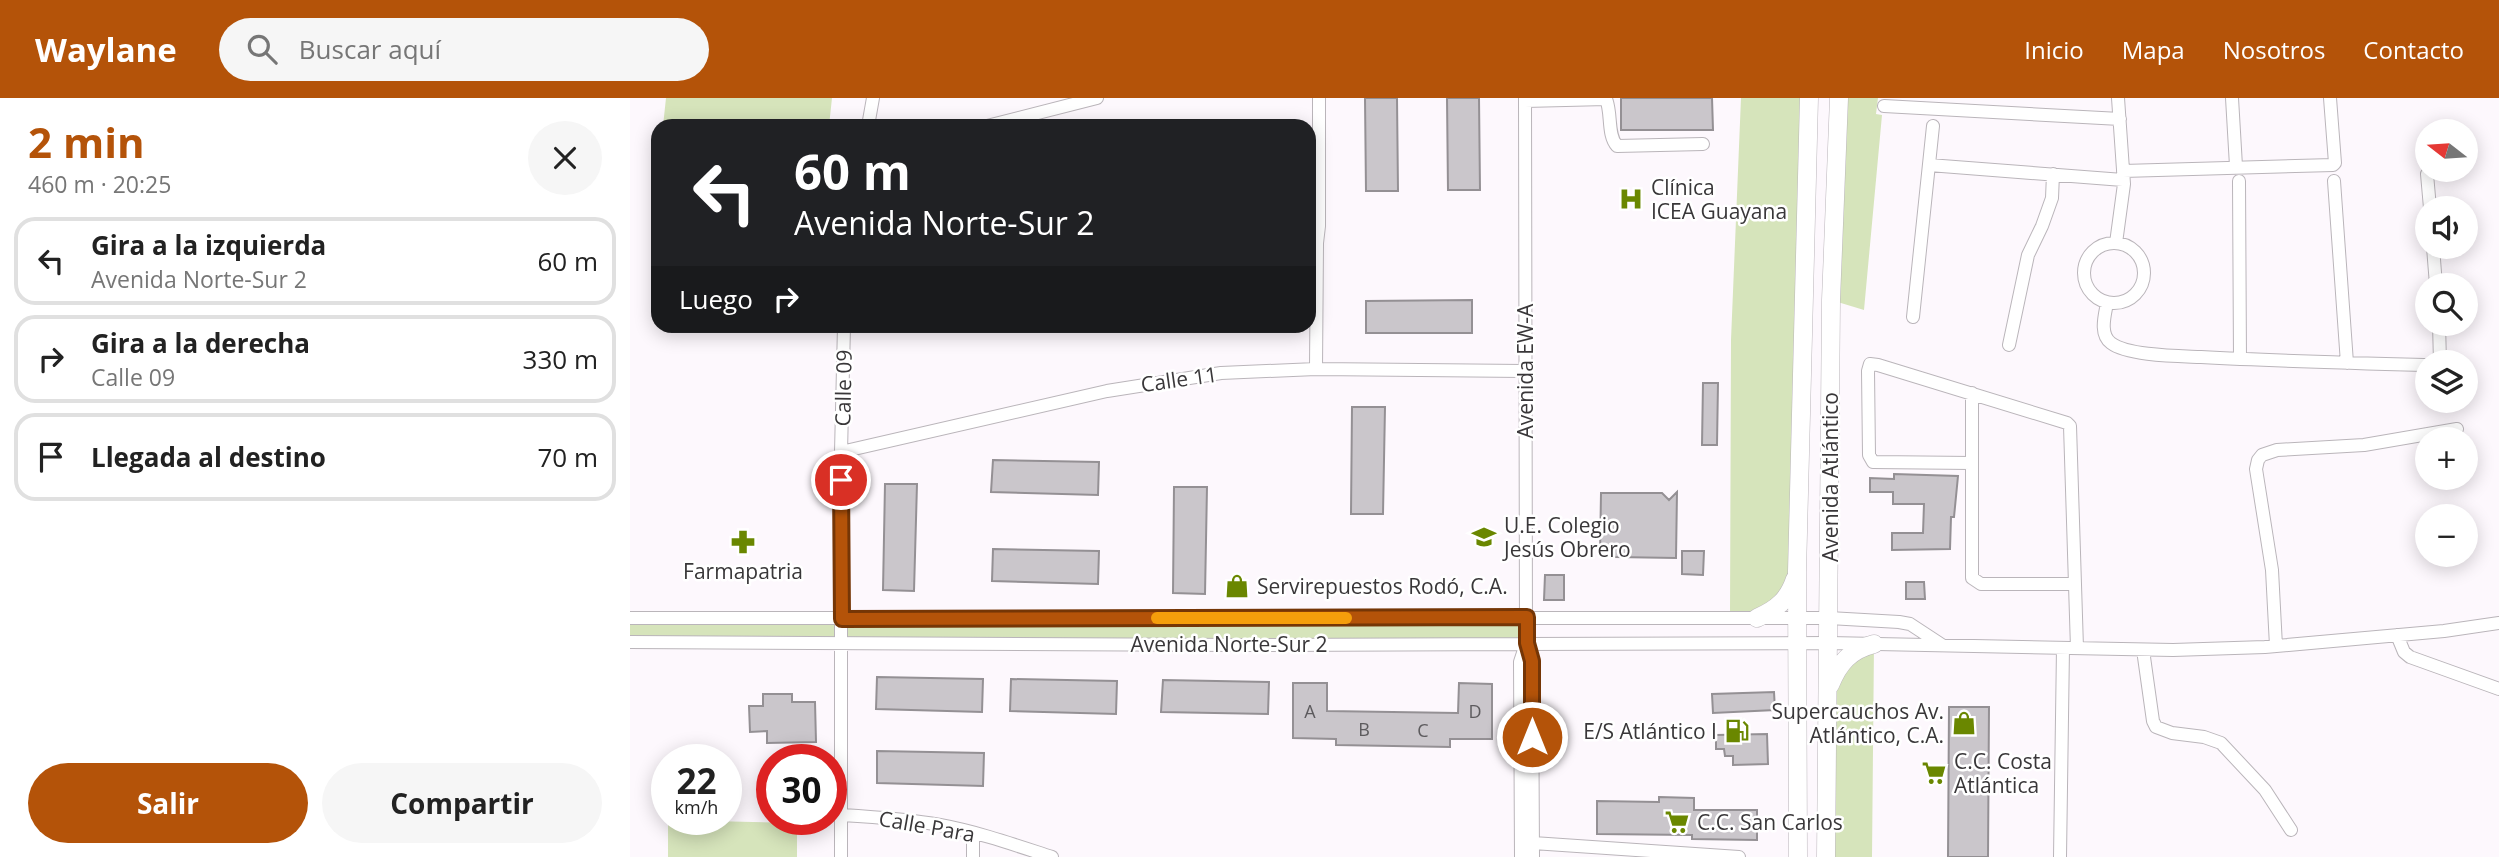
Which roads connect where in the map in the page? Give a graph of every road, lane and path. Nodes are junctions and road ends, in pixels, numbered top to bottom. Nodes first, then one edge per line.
1 (873, 98) edge
2 (1097, 98) edge
3 (1319, 98) edge
4 (1809, 98) edge
5 (1839, 98) edge
6 (2118, 98) edge
7 (2232, 98) edge
8 (2330, 98) edge
9 (1525, 99) edge
10 (1884, 106) dead end
11 (869, 119) edge
12 (1014, 119) edge
13 (2120, 119) junction
14 (1933, 126) dead end
15 (1703, 144) dead end
16 (1929, 165) junction
17 (2236, 166) junction
18 (2053, 174) junction
19 (1316, 175) edge
20 (2123, 175) junction
21 (2239, 181) dead end
22 (2334, 181) dead end
23 (1316, 237) edge
24 (2116, 243) junction
25 (2107, 303) junction
26 (1913, 317) dead end
27 (844, 333) edge
28 (2009, 345) dead end
29 (2240, 359) junction
30 (2347, 363) junction
31 (2415, 365) edge
32 (1316, 369) junction
33 (1524, 371) junction
34 (1972, 393) junction
35 (2415, 436) edge
36 (841, 452) junction
37 (1972, 463) junction
38 (1797, 572) junction
39 (2075, 584) junction
40 (1527, 617) junction
41 (630, 618) edge
42 (1757, 618) junction
43 (1797, 618) junction
44 (1829, 618) junction
45 (842, 619) junction
46 (2499, 623) edge
47 (2397, 635) junction
48 (630, 642) edge
49 (842, 642) junction
50 (1527, 643) junction
51 (1797, 643) junction
52 (1829, 643) junction
53 (1874, 644) junction
54 (1942, 645) junction
55 (2276, 646) junction
56 (2063, 648) junction
57 (2077, 648) junction
58 (2143, 650) junction
59 (1828, 688) junction
60 (2499, 689) edge
61 (842, 744) edge
62 (847, 816) edge
63 (2291, 830) dead end
64 (973, 833) junction
65 (842, 835) edge
66 (1533, 843) junction
67 (841, 857) edge
68 (973, 857) edge
69 (1052, 857) edge
70 (1521, 857) edge
71 (1533, 857) edge
72 (1739, 857) edge
73 (1798, 857) edge
74 (1826, 857) edge
75 (2060, 857) edge

1 - 11 street
2 - 12 street
3 - 19 street
4 - 38 main road, Avenida Atlántico
5 - 44 main road, Avenida Atlántico
6 - 13 street
7 - 17 street
8 - 17 street
9 - 15 street
9 - 33 street, Avenida EW-A
10 - 13 street
13 - 20 street
14 - 16 street
16 - 18 street
16 - 26 street
17 - 20 street
18 - 20 street
18 - 28 street
20 - 24 street
21 - 29 street
22 - 30 street
23 - 32 street
24 - 25 street
24 - 25 street
25 - 29 street
27 - 36 street, Calle 09
29 - 30 street
30 - 31 street
32 - 33 street, Calle 11
32 - 36 street, Calle 11
33 - 40 street, Avenida EW-A
34 - 37 street
34 - 37 street
34 - 39 street
35 - 55 street
36 - 45 street, Calle 09
37 - 39 street
38 - 42 main road
38 - 43 main road, Avenida Atlántico
39 - 57 street
40 - 42 street, Avenida Norte-Sur 2
40 - 45 street, Avenida Norte-Sur 2
40 - 50 street, Avenida EW-A
41 - 45 street, Avenida Norte-Sur 2
42 - 43 street, Avenida Norte-Sur 2
43 - 44 street, Avenida Norte-Sur 2
43 - 51 main road, Avenida Atlántico
44 - 52 main road, Avenida Atlántico
44 - 54 street, Avenida Norte-Sur 2
45 - 49 street, Calle 09
46 - 47 street, Avenida Norte-Sur 2
47 - 55 street, Avenida Norte-Sur 2
47 - 60 street
48 - 49 street, Avenida Norte-Sur 2
49 - 50 street, Avenida Norte-Sur 2
49 - 61 street, Calle 09
50 - 51 street, Avenida Norte-Sur 2
50 - 66 street
50 - 70 street
51 - 52 street, Avenida Norte-Sur 2
51 - 73 main road, Avenida Atlántico
52 - 53 street, Avenida Norte-Sur 2
52 - 59 main road, Avenida Atlántico
53 - 54 street, Avenida Norte-Sur 2
53 - 59 main road
54 - 56 street, Avenida Norte-Sur 2
55 - 58 street, Avenida Norte-Sur 2
56 - 57 street, Avenida Norte-Sur 2
56 - 75 street
57 - 58 street, Avenida Norte-Sur 2
58 - 63 street
59 - 74 main road, Avenida Atlántico
62 - 64 street, Calle Para
64 - 68 street
64 - 69 street, Calle Para
65 - 67 street, Calle 09
66 - 71 street
66 - 72 street

